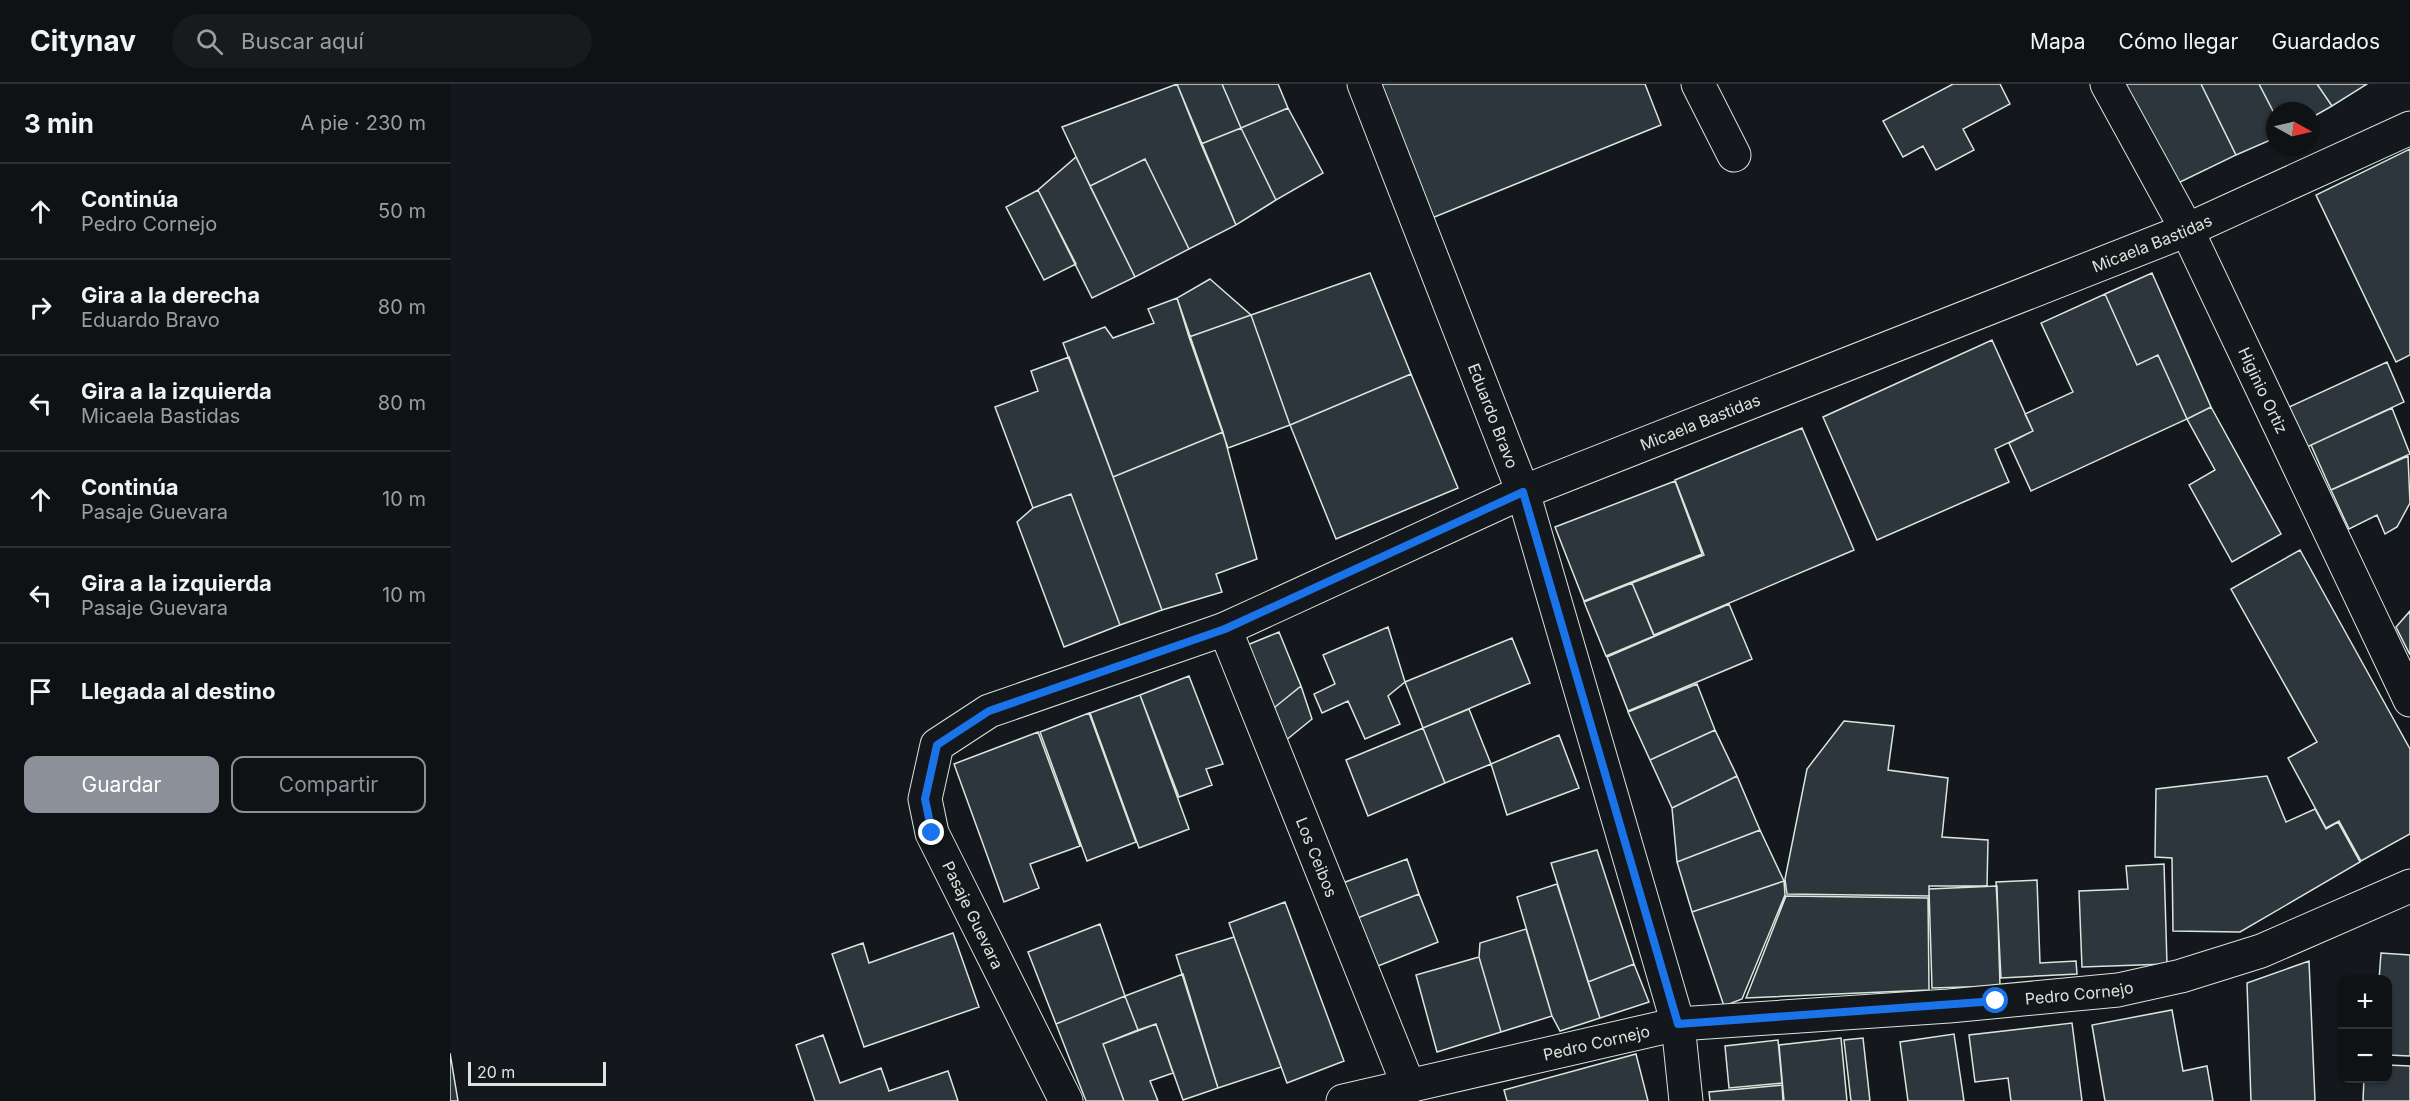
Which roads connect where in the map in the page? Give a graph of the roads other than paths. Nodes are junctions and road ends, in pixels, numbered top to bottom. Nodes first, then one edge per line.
1 (1364, 84) edge
2 (1698, 84) edge
3 (2107, 84) edge
4 (2410, 128) edge
5 (1734, 155) dead end
6 (2187, 230) junction
7 (1523, 492) junction
8 (1225, 629) junction
9 (2410, 700) edge
10 (989, 711) joint
11 (2410, 886) edge
12 (1678, 1024) junction
13 (1408, 1087) junction
14 (1066, 1101) edge
15 (1343, 1101) edge
16 (1686, 1101) edge

1 - 7 street, Eduardo Bravo
2 - 5 street
3 - 6 street, Higinio Ortiz
4 - 6 street, Micaela Bastidas
6 - 7 street, Micaela Bastidas
6 - 9 street, Higinio Ortiz
7 - 8 street, Micaela Bastidas
7 - 12 street, Eduardo Bravo
8 - 10 street, Micaela Bastidas
8 - 13 street, Los Ceibos
10 - 14 street, Pasaje Guevara
11 - 12 street, Pedro Cornejo
12 - 13 street, Pedro Cornejo
12 - 16 street, Eduardo Bravo
13 - 15 street, Pedro Cornejo

